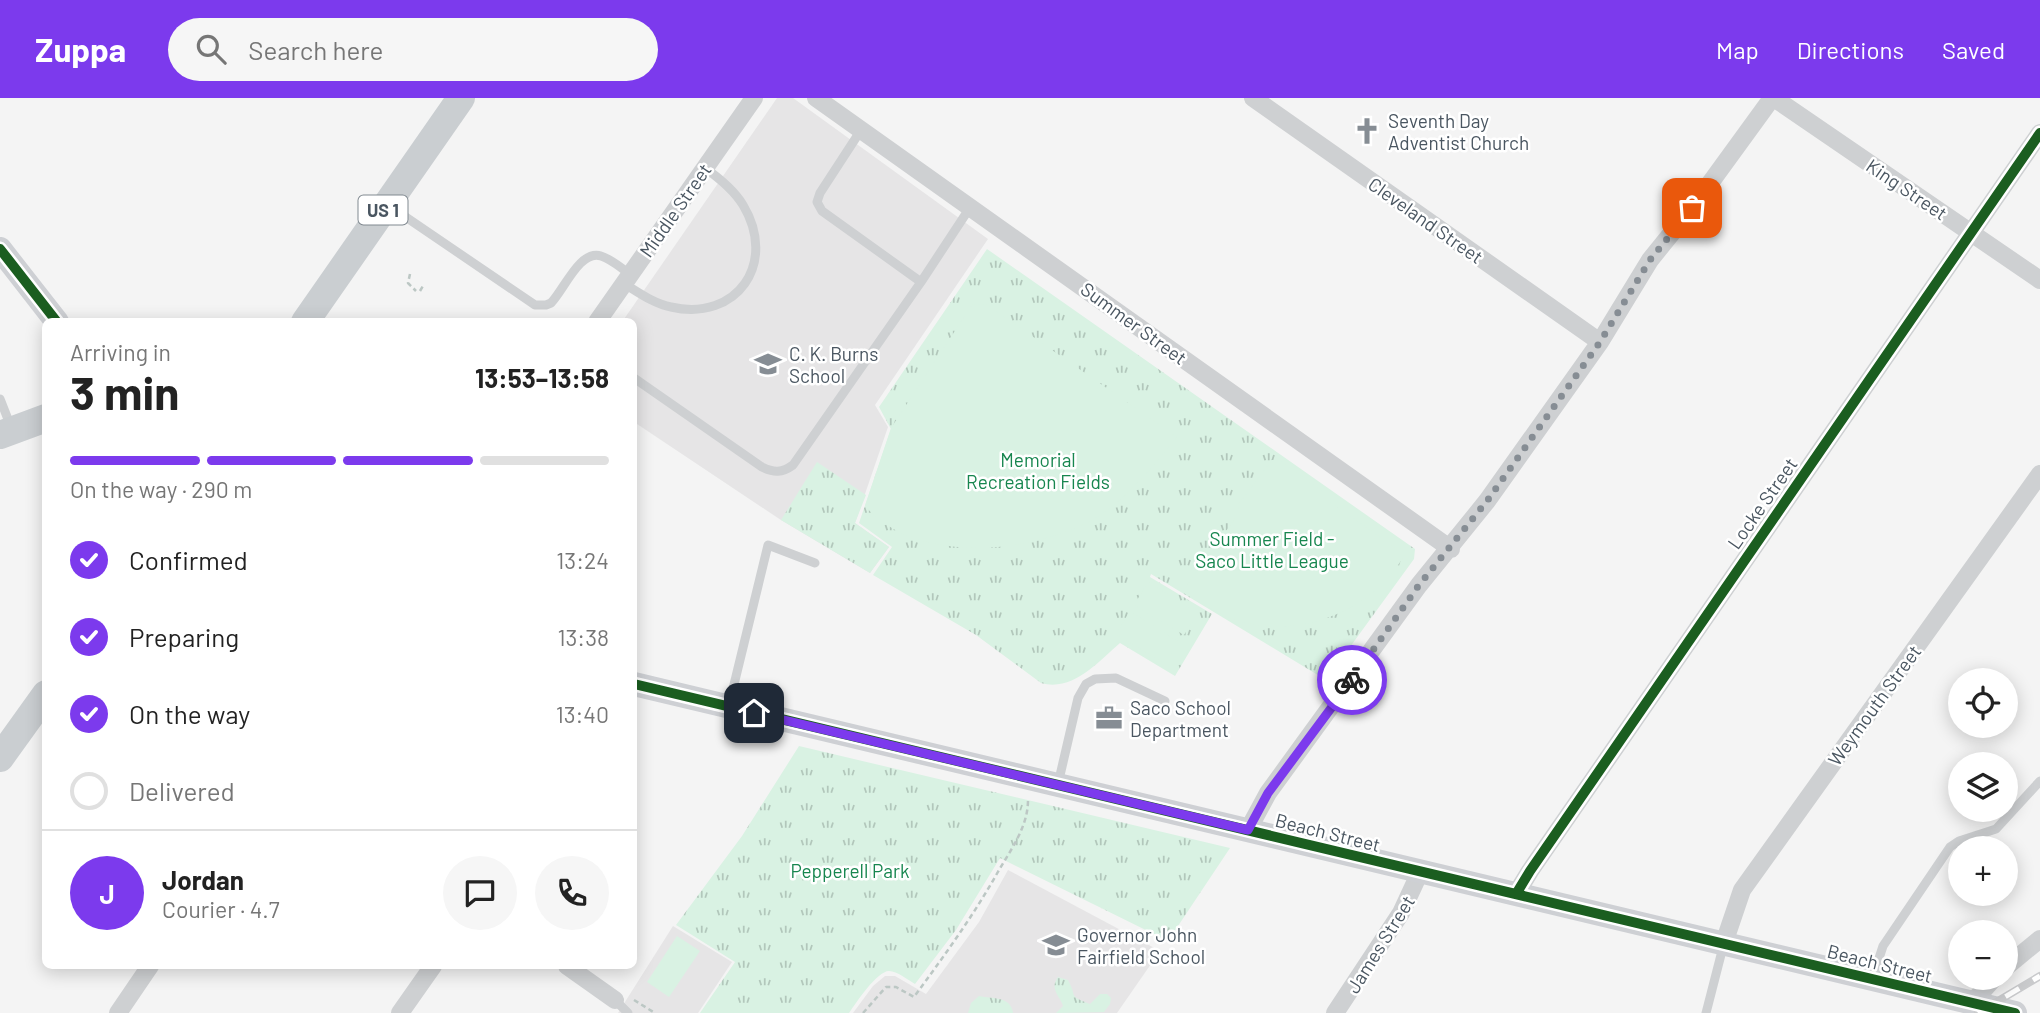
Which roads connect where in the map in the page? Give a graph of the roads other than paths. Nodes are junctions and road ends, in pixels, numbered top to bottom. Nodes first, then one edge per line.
1 (461, 98) edge
2 (754, 98) edge
3 (816, 98) edge
4 (1253, 98) edge
5 (1773, 98) edge
6 (861, 130) junction
7 (2040, 132) edge
8 (705, 168) junction
9 (387, 204) junction
10 (971, 206) junction
11 (1970, 232) junction
12 (0, 249) edge
13 (627, 279) junction
14 (2040, 280) edge
15 (921, 282) junction
16 (54, 318) edge
17 (307, 318) edge
18 (600, 318) edge
19 (1600, 342) junction
20 (637, 380) edge
21 (0, 399) edge
22 (42, 420) edge
23 (6, 433) edge
24 (2040, 474) edge
25 (1451, 549) junction
26 (816, 563) dead end
27 (637, 685) edge
28 (42, 700) edge
29 (1165, 701) dead end
30 (728, 707) junction
31 (0, 758) edge
32 (2040, 781) edge
33 (1058, 786) junction
34 (1248, 830) junction
35 (1420, 872) junction
36 (1516, 894) junction
37 (2040, 939) edge
38 (1724, 943) junction
39 (2018, 957) edge
40 (148, 969) edge
41 (431, 969) edge
42 (571, 969) edge
43 (1872, 979) junction
44 (1983, 990) edge
45 (1972, 1003) junction
46 (622, 1007) edge
47 (118, 1013) edge
48 (400, 1013) edge
49 (1335, 1013) edge
50 (1706, 1013) edge
51 (2015, 1013) edge

1 - 9 main road, US 1
2 - 8 street, Middle Street
3 - 6 street, Summer Street
4 - 19 street, Cleveland Street
5 - 11 street, King Street
5 - 19 street
6 - 10 street, Summer Street
6 - 15 lane
7 - 11 street, Locke Street
8 - 13 street, Middle Street
8 - 13 lane
9 - 13 lane
9 - 17 main road, US 1
10 - 15 lane
10 - 25 street, Summer Street
11 - 14 street, King Street
11 - 36 street, Locke Street
12 - 16 main road
13 - 18 street, Middle Street
15 - 20 lane
19 - 25 street
21 - 23 lane
22 - 23 main road
24 - 38 street, Weymouth Street
25 - 34 street
26 - 30 lane
27 - 30 main road, Beach Street
28 - 31 main road
29 - 33 lane
30 - 33 main road, Beach Street
32 - 43 lane
33 - 34 main road, Beach Street
34 - 35 main road, Beach Street
35 - 36 main road, Beach Street
35 - 49 street, James Street
36 - 38 main road, Beach Street
37 - 39 street
38 - 43 main road, Beach Street
38 - 50 lane
40 - 47 street
41 - 48 street
42 - 46 street
43 - 45 main road, Beach Street
44 - 45 street
45 - 51 main road, Beach Street

